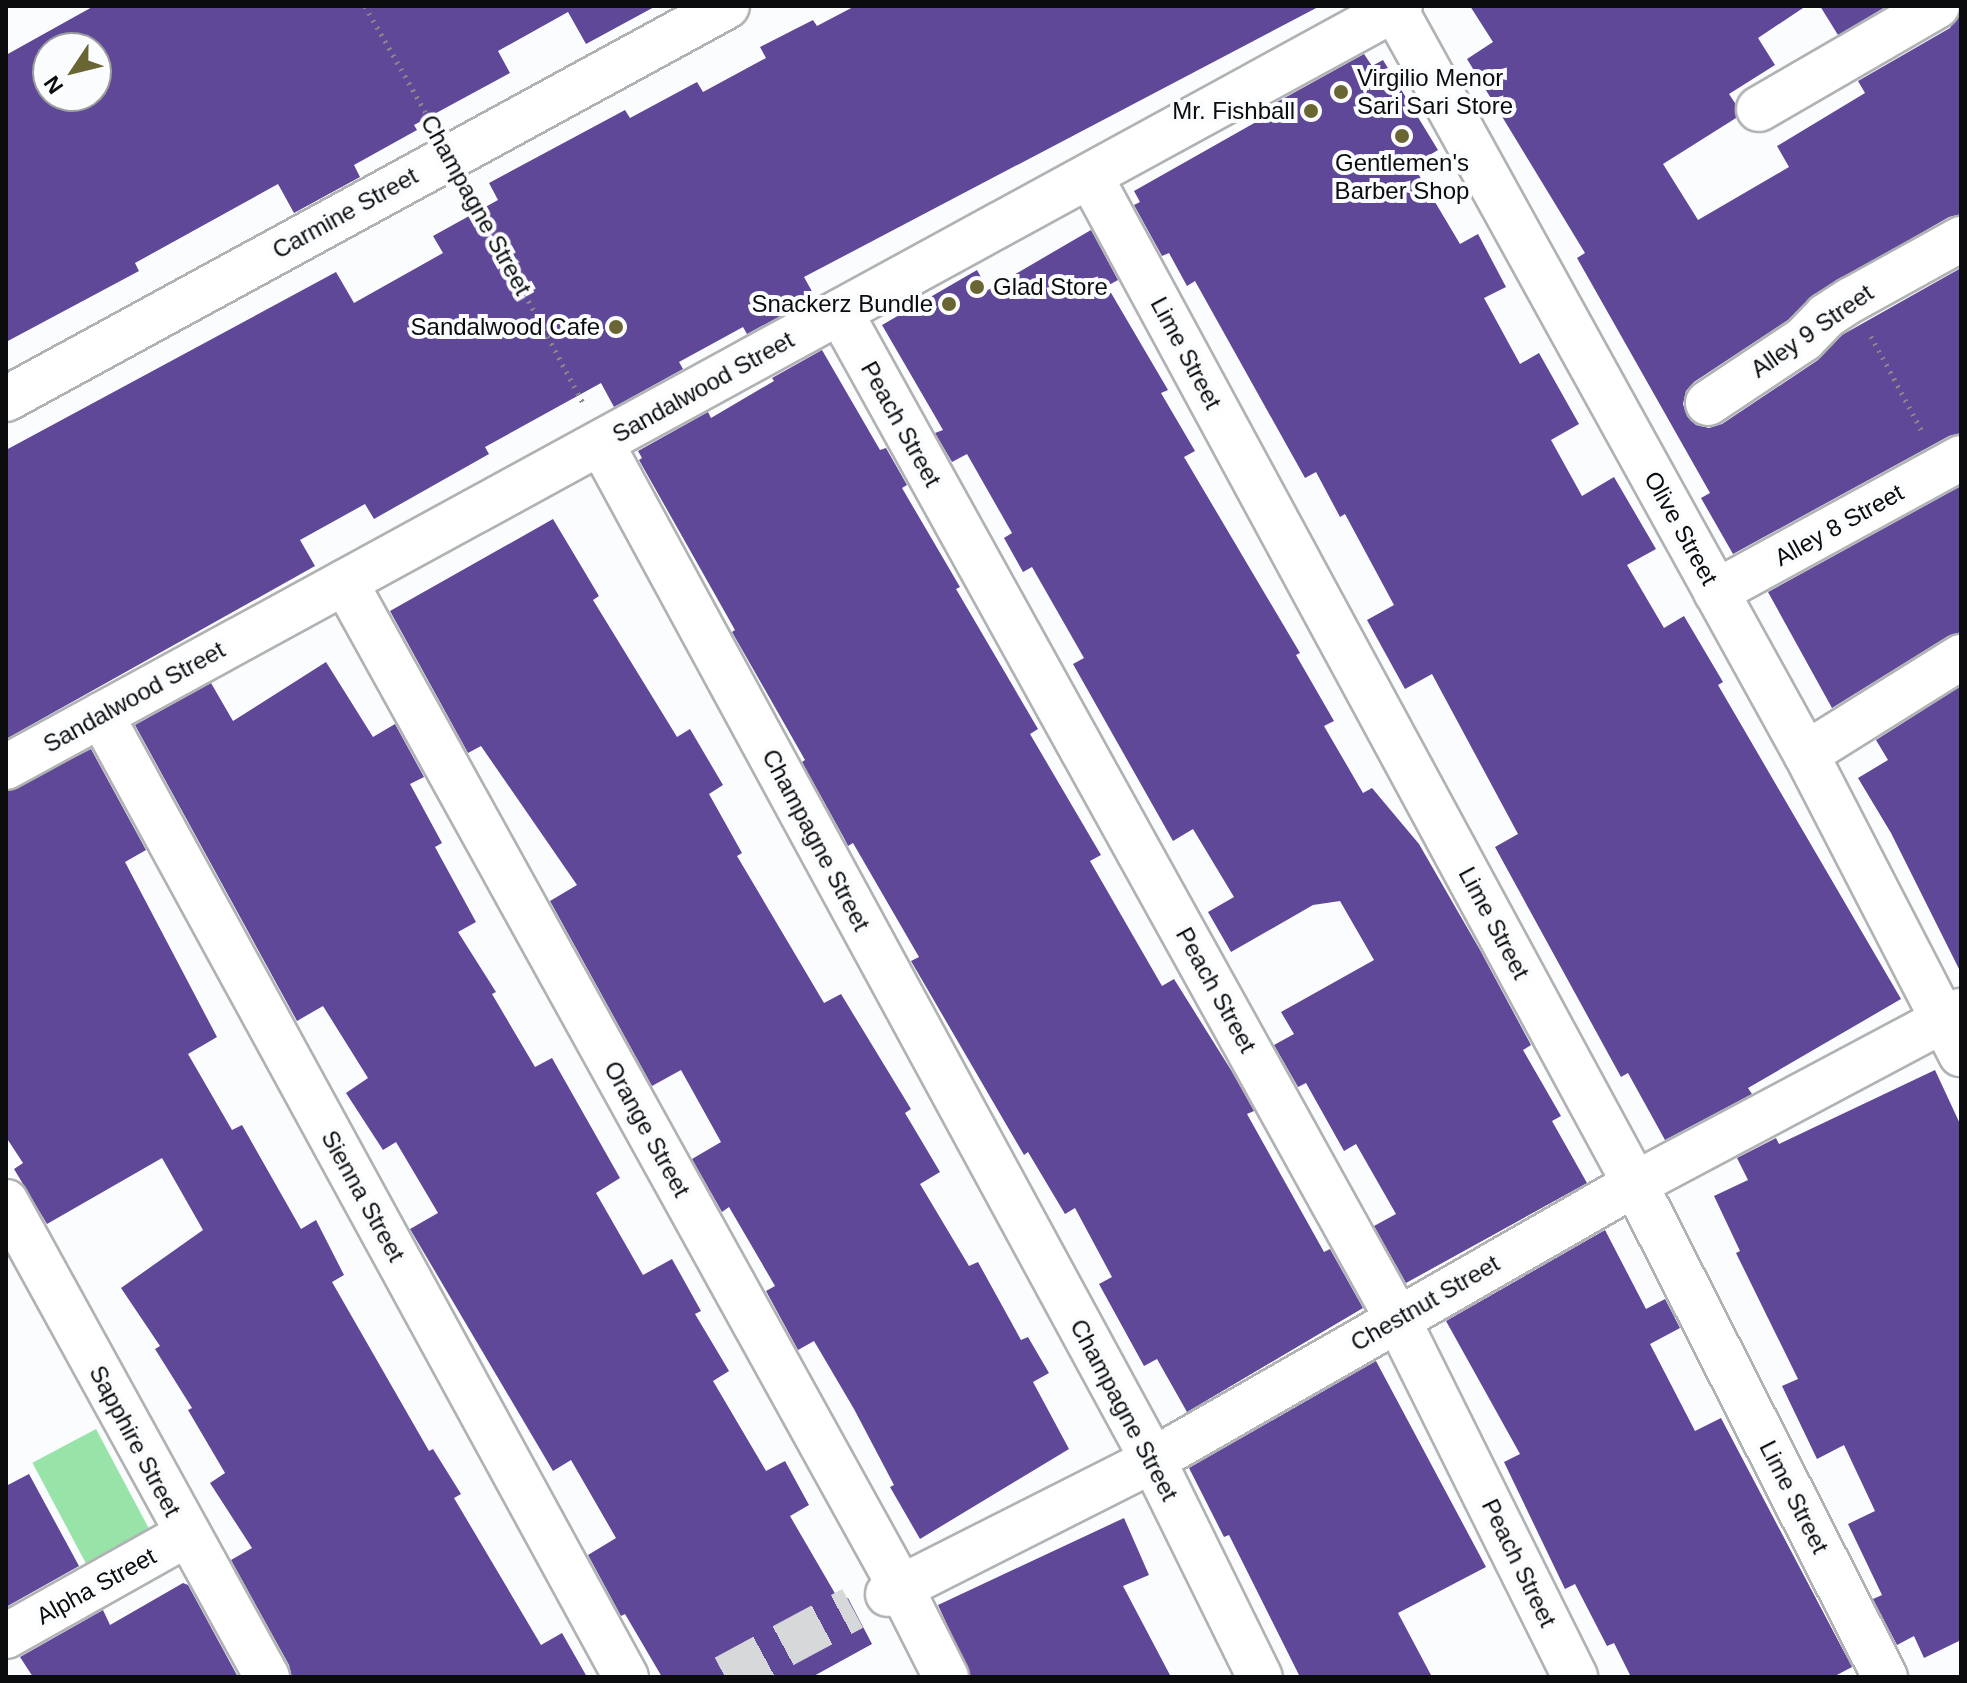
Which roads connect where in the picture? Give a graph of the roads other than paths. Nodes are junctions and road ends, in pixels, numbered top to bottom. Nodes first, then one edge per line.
1 (727, 6) edge
2 (1937, 6) edge
3 (1396, 7) edge
4 (1759, 109) dead end
5 (1090, 176) junction
6 (1961, 239) edge
7 (840, 312) junction
8 (6, 399) edge
9 (1708, 403) dead end
10 (601, 443) junction
11 (1952, 463) edge
12 (345, 582) junction
13 (1716, 592) junction
14 (1961, 657) edge
15 (101, 715) junction
16 (1806, 754) junction
17 (6, 767) edge
18 (1955, 1028) edge
19 (1635, 1184) junction
20 (6, 1202) edge
21 (1397, 1318) junction
22 (1153, 1460) junction
23 (186, 1535) junction
24 (895, 1591) junction
25 (6, 1636) edge
26 (267, 1677) edge
27 (626, 1677) edge
28 (946, 1677) edge
29 (1260, 1677) edge
30 (1575, 1677) edge
31 (1885, 1677) edge

1 - 8 street, Carmine Street
2 - 4 street
3 - 5 street, Sandalwood Street
3 - 13 street, Olive Street
5 - 7 street, Sandalwood Street
5 - 19 street, Lime Street
6 - 9 street, Alley 9 Street
7 - 10 street, Sandalwood Street
7 - 21 street, Peach Street
10 - 12 street, Sandalwood Street
10 - 22 street, Champagne Street
11 - 13 street, Alley 8 Street
12 - 15 street, Sandalwood Street
12 - 24 street, Orange Street
13 - 16 street, Olive Street
14 - 16 street
15 - 17 street, Sandalwood Street
15 - 27 street, Sienna Street
16 - 18 street, Olive Street
18 - 19 street, Chestnut Street
19 - 21 street, Chestnut Street
19 - 31 street, Lime Street
20 - 23 street, Sapphire Street
21 - 22 street, Chestnut Street
21 - 30 street, Peach Street
22 - 24 street, Chestnut Street
22 - 29 street, Champagne Street
23 - 25 street, Alpha Street
23 - 26 street, Sapphire Street
24 - 28 street, Orange Street

